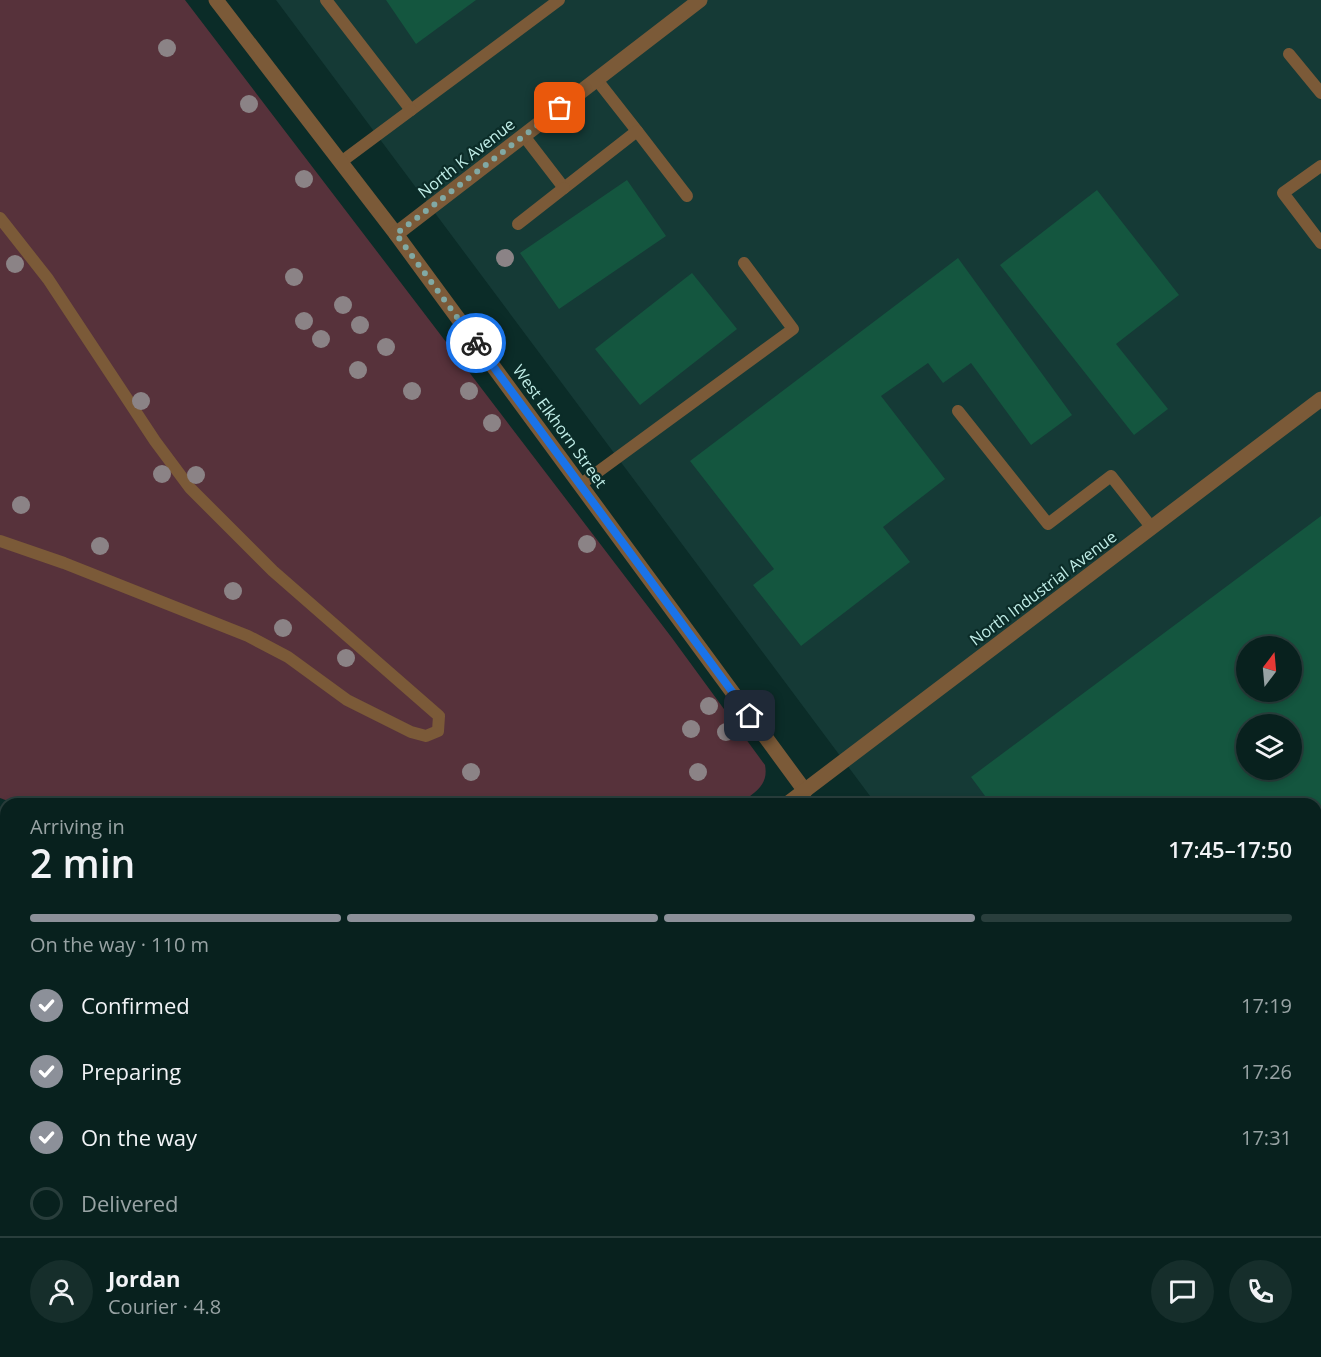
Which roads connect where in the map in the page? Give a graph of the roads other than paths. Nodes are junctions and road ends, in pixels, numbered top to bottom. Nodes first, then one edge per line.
1 (216, 0) edge
2 (326, 0) edge
3 (559, 0) edge
4 (700, 0) edge
5 (1289, 54) dead end
6 (597, 80) junction
7 (1321, 93) edge
8 (411, 110) junction
9 (637, 131) junction
10 (524, 136) junction
11 (341, 162) junction
12 (1321, 166) edge
13 (564, 188) junction
14 (687, 196) dead end
15 (0, 218) edge
16 (518, 224) dead end
17 (396, 234) junction
18 (1321, 243) edge
19 (744, 263) dead end
20 (1321, 399) edge
21 (958, 411) dead end
22 (580, 485) junction
23 (1152, 528) junction
24 (0, 541) edge
25 (805, 791) junction
26 (795, 798) edge

1 - 11 street, West Elkhorn Street
2 - 8 lane
3 - 8 lane
4 - 6 street, North K Avenue
5 - 7 lane
6 - 9 lane
6 - 10 street, North K Avenue
8 - 11 lane
9 - 13 lane
9 - 14 lane
10 - 13 lane
10 - 17 street, North K Avenue
11 - 17 street, West Elkhorn Street
12 - 18 lane
13 - 16 lane
15 - 24 lane
17 - 22 street, West Elkhorn Street
19 - 22 lane
20 - 23 street, North Industrial Avenue
21 - 23 lane
22 - 25 street, West Elkhorn Street
23 - 25 street, North Industrial Avenue
25 - 26 street, North Industrial Avenue

